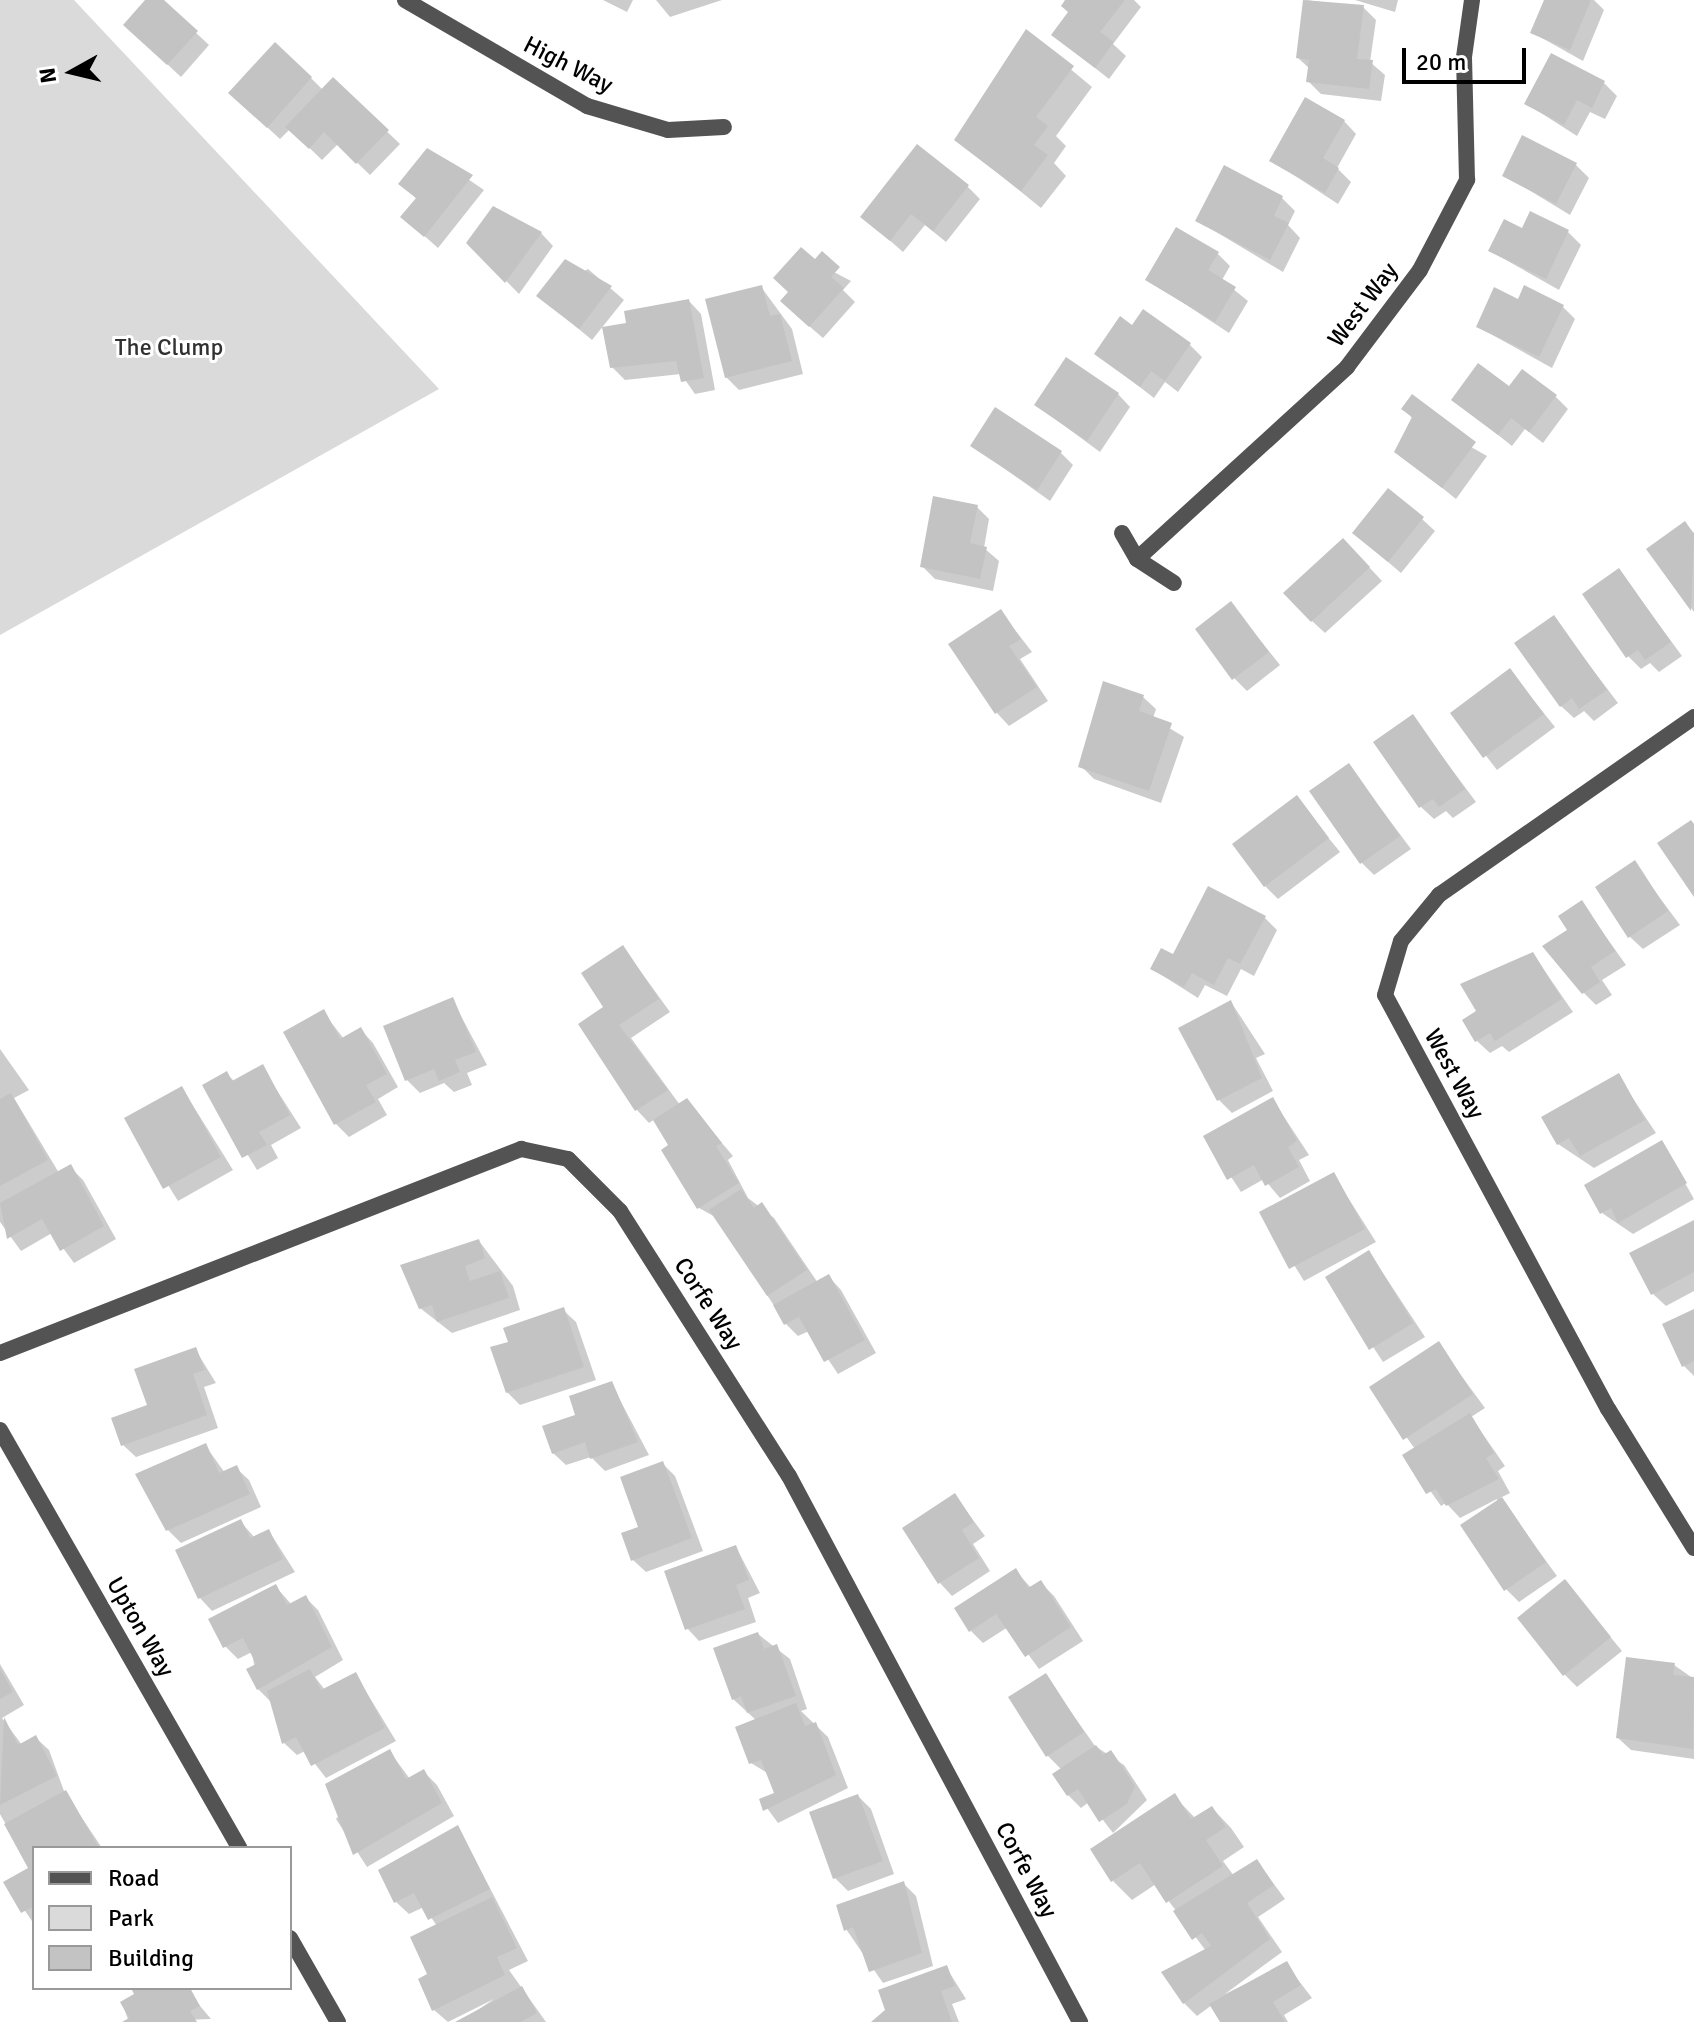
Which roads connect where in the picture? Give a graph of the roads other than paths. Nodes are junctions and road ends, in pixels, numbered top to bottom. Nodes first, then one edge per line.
1 (405, 0) edge
2 (1472, 0) edge
3 (724, 127) dead end
4 (1122, 533) dead end
5 (1137, 559) junction
6 (1174, 583) dead end
7 (1694, 717) edge
8 (0, 1353) edge
9 (0, 1430) edge
10 (1694, 1548) edge
11 (238, 1846) edge
12 (292, 1942) edge
13 (338, 2022) edge
14 (1080, 2022) edge

1 - 3 street, High Way
2 - 5 street, West Way
4 - 5 street
5 - 6 street
7 - 10 street, West Way
8 - 14 street, Corfe Way
9 - 11 street, Upton Way
12 - 13 street

